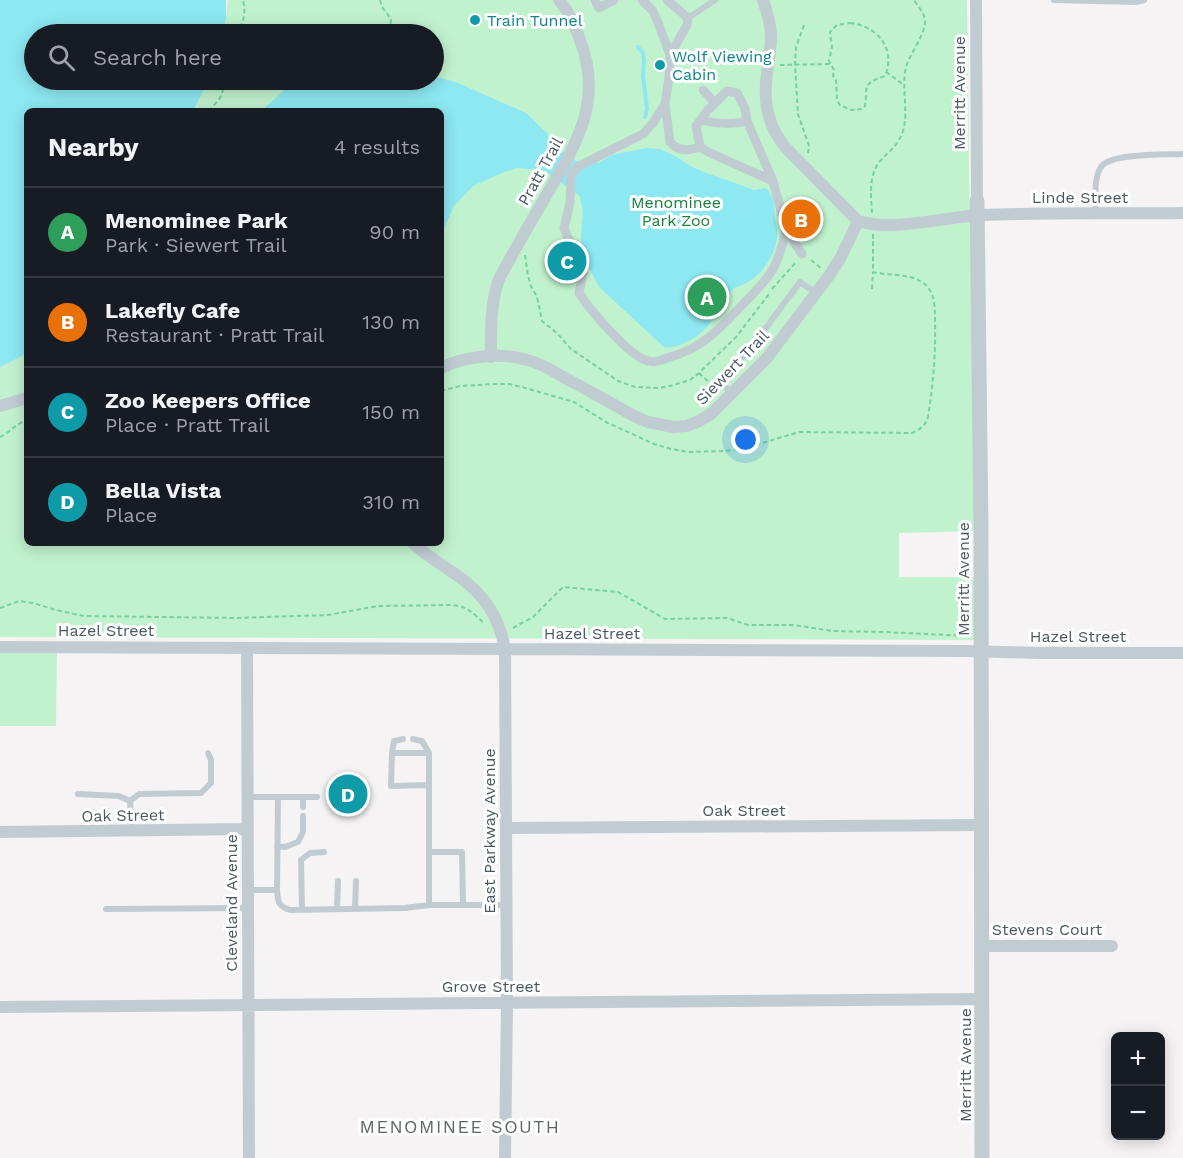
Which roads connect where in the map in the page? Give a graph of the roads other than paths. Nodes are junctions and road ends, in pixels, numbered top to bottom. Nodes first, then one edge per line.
1 (559, 0) edge
2 (595, 0) edge
3 (614, 0) edge
4 (642, 0) edge
5 (667, 0) edge
6 (715, 0) edge
7 (763, 0) edge
8 (976, 0) edge
9 (1054, 0) edge
10 (1144, 0) edge
11 (688, 18) junction
12 (670, 55) junction
13 (703, 90) dead end
14 (715, 103) junction
15 (665, 104) junction
16 (701, 120) junction
17 (747, 121) junction
18 (700, 147) junction
19 (1183, 154) edge
20 (773, 181) junction
21 (977, 208) junction
22 (1183, 213) edge
23 (1096, 214) junction
24 (858, 221) junction
25 (786, 230) junction
26 (802, 254) road end
27 (816, 293) junction
28 (491, 357) junction
29 (444, 367) edge
30 (732, 394) junction
31 (24, 399) edge
32 (0, 406) edge
33 (417, 546) edge
34 (0, 647) edge
35 (247, 648) junction
36 (505, 649) junction
37 (981, 652) junction
38 (1183, 653) edge
39 (403, 739) dead end
40 (413, 739) dead end
41 (208, 753) dead end
42 (392, 753) junction
43 (429, 753) junction
44 (429, 785) junction
45 (78, 794) dead end
46 (248, 796) junction
47 (316, 796) dead end
48 (278, 797) junction
49 (303, 797) junction
50 (130, 801) junction
51 (303, 807) dead end
52 (303, 816) dead end
53 (982, 825) junction
54 (506, 828) junction
55 (247, 830) junction
56 (0, 832) edge
57 (132, 832) junction
58 (278, 846) junction
59 (324, 852) dead end
60 (429, 852) junction
61 (338, 881) dead end
62 (356, 881) dead end
63 (248, 890) junction
64 (277, 890) junction
65 (429, 905) junction
66 (463, 905) junction
67 (506, 905) junction
68 (248, 908) junction
69 (106, 909) dead end
70 (337, 909) junction
71 (356, 909) junction
72 (302, 910) junction
73 (983, 946) junction
74 (1112, 946) dead end
75 (983, 999) junction
76 (507, 1002) junction
77 (248, 1004) junction
78 (0, 1007) edge
79 (249, 1158) edge
80 (505, 1158) edge
81 (982, 1158) edge

1 - 28 street, Pratt Trail
2 - 3 street
4 - 12 street
5 - 11 street
6 - 11 lane
7 - 24 street
8 - 21 street, Merritt Avenue
9 - 10 lane
11 - 12 street
12 - 15 street
13 - 14 street
14 - 16 street
14 - 17 street
15 - 18 street
15 - 25 street
16 - 17 street
16 - 18 street
17 - 20 street
18 - 20 street
19 - 23 lane
20 - 25 street
21 - 23 street, Linde Street
21 - 24 street
21 - 37 street, Merritt Avenue
22 - 23 street, Linde Street
24 - 27 street, Siewert Trail
25 - 26 street
27 - 30 street, Siewert Trail
27 - 30 lane
28 - 29 street, Siewert Trail
28 - 30 street, Siewert Trail
31 - 32 street
33 - 36 street, East Parkway Avenue
34 - 35 street, Hazel Street
35 - 36 street, Hazel Street
35 - 46 street, Cleveland Avenue
36 - 37 street, Hazel Street
36 - 54 street, East Parkway Avenue
37 - 38 street, Hazel Street
37 - 53 street, Merritt Avenue
39 - 42 lane
40 - 43 lane
41 - 50 lane
42 - 43 lane
42 - 44 lane
43 - 44 lane
44 - 60 lane
45 - 50 lane
46 - 48 lane
46 - 55 street, Cleveland Avenue
47 - 49 lane
48 - 49 lane
48 - 58 lane
49 - 51 lane
50 - 57 lane
52 - 58 lane
53 - 54 street, Oak Street
53 - 73 street, Merritt Avenue
54 - 67 street, East Parkway Avenue
55 - 57 street, Oak Street
55 - 63 street, Cleveland Avenue
56 - 57 street, Oak Street
58 - 64 lane
59 - 72 lane
60 - 65 lane
60 - 66 lane
61 - 70 lane
62 - 71 lane
63 - 64 lane
63 - 68 street, Cleveland Avenue
64 - 72 lane
65 - 66 lane
65 - 71 lane
66 - 67 lane
67 - 76 street, East Parkway Avenue
68 - 69 lane
68 - 77 street, Cleveland Avenue
70 - 71 lane
70 - 72 lane
73 - 74 street, Stevens Court
73 - 75 street, Merritt Avenue
75 - 76 street, Grove Street
75 - 81 street, Merritt Avenue
76 - 77 street, Grove Street
76 - 80 street, East Parkway Avenue
77 - 78 street, Grove Street
77 - 79 street, Cleveland Avenue

